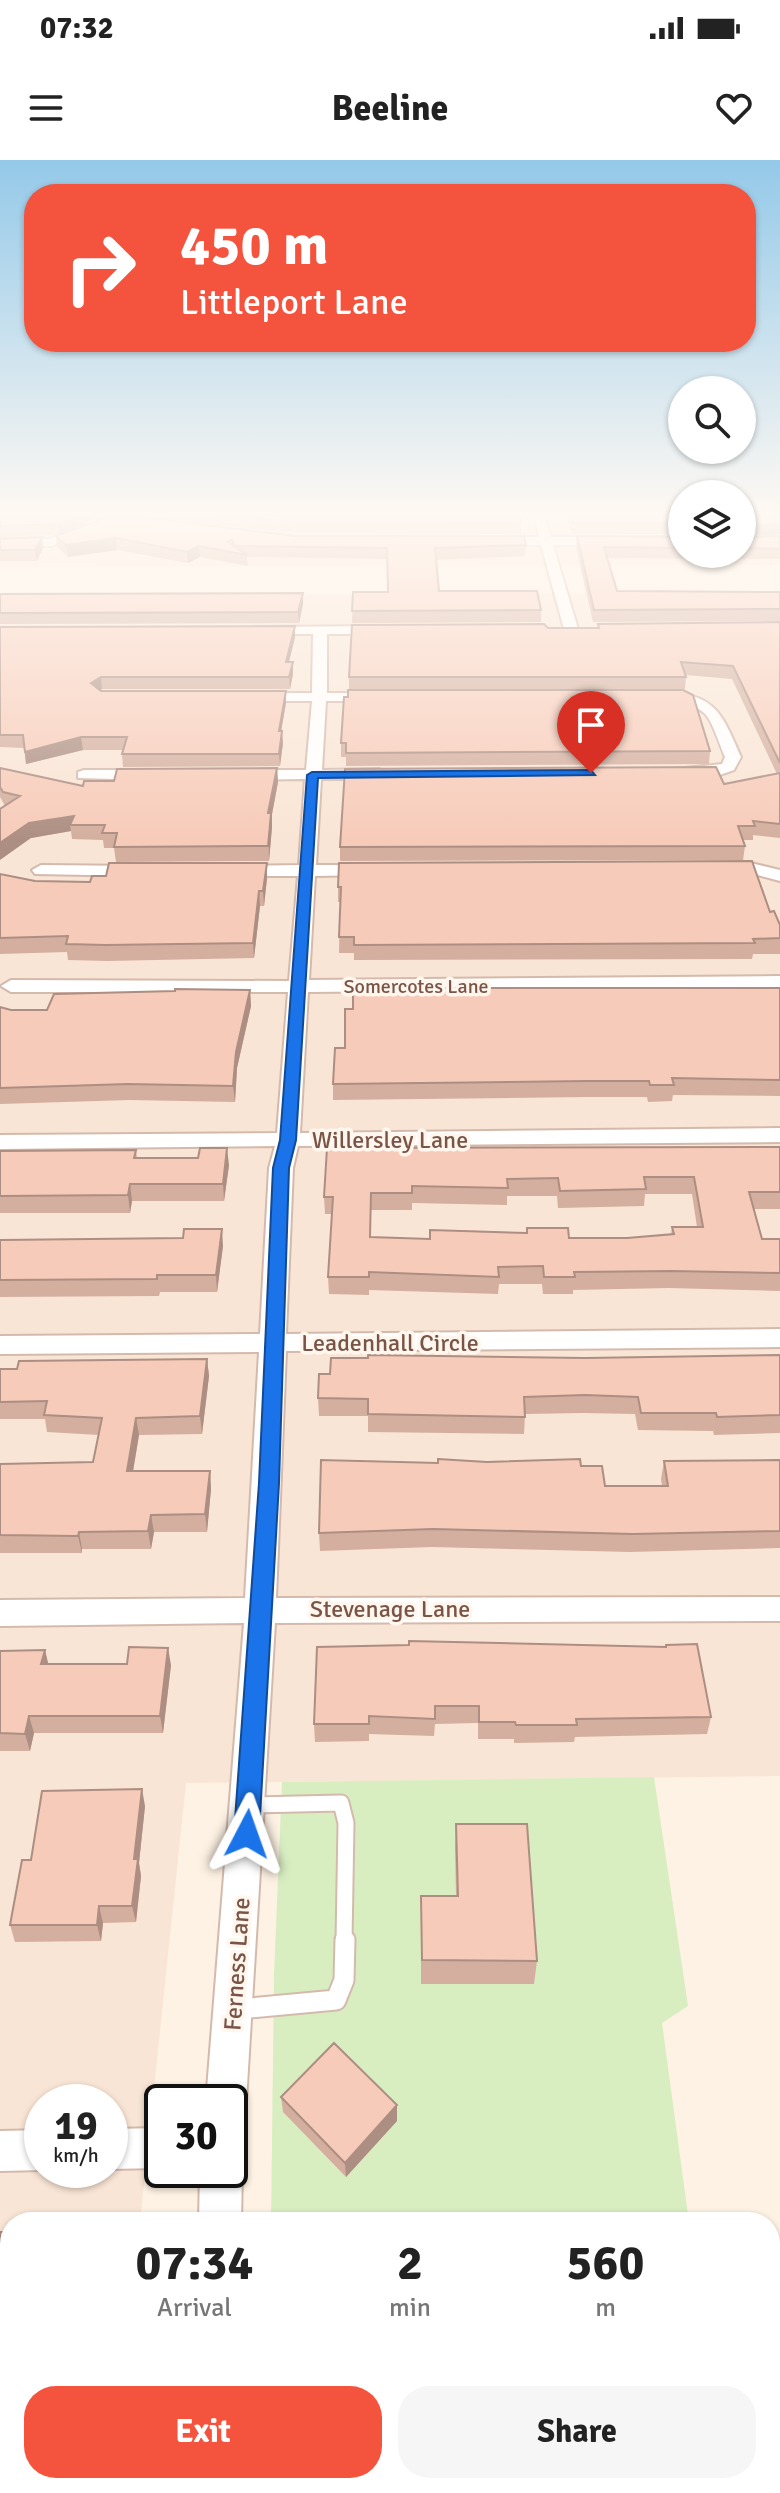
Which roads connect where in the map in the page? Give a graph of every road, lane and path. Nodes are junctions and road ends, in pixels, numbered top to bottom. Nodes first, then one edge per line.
1 (570, 624) edge
2 (555, 629) edge
3 (571, 629) junction
4 (586, 629) edge
5 (250, 630) edge
6 (320, 630) junction
7 (398, 630) edge
8 (652, 696) edge
9 (241, 697) edge
10 (317, 697) junction
11 (397, 697) edge
12 (668, 773) edge
13 (390, 774) edge
14 (84, 775) dead end
15 (175, 775) edge
16 (221, 775) edge
17 (312, 775) junction
18 (704, 868) edge
19 (41, 870) dead end
20 (386, 870) edge
21 (166, 871) edge
22 (213, 871) edge
23 (307, 871) junction
24 (780, 876) edge
25 (776, 982) edge
26 (11, 986) dead end
27 (299, 986) junction
28 (780, 1135) edge
29 (288, 1140) junction
30 (0, 1142) edge
31 (780, 1338) edge
32 (275, 1344) junction
33 (0, 1345) edge
34 (780, 1609) edge
35 (260, 1611) junction
36 (0, 1613) edge
37 (249, 1805) junction
38 (233, 2010) junction
39 (227, 2084) edge
40 (24, 2150) edge
41 (0, 2151) edge
42 (221, 2188) edge
43 (220, 2212) edge

1 - 3 street
2 - 3 street
3 - 4 street
5 - 6 street
6 - 7 street
6 - 10 street, Ferness Lane
8 - 12 street
9 - 10 street
10 - 11 street
10 - 17 street, Ferness Lane
13 - 17 street
14 - 15 street
16 - 17 street
17 - 23 street, Ferness Lane
18 - 24 street
19 - 21 street
20 - 23 street
22 - 23 street
23 - 27 street, Ferness Lane
25 - 27 street, Somercotes Lane
26 - 27 street, Somercotes Lane
27 - 29 street, Ferness Lane
28 - 29 street, Willersley Lane
29 - 30 street, Willersley Lane
29 - 32 street, Ferness Lane
31 - 32 street, Leadenhall Circle
32 - 33 street, Leadenhall Circle
32 - 35 street, Ferness Lane
34 - 35 street, Stevenage Lane
35 - 36 street, Stevenage Lane
35 - 37 street, Ferness Lane
37 - 38 street, Ferness Lane
37 - 38 lane
38 - 39 street, Ferness Lane
40 - 41 street
42 - 43 street

